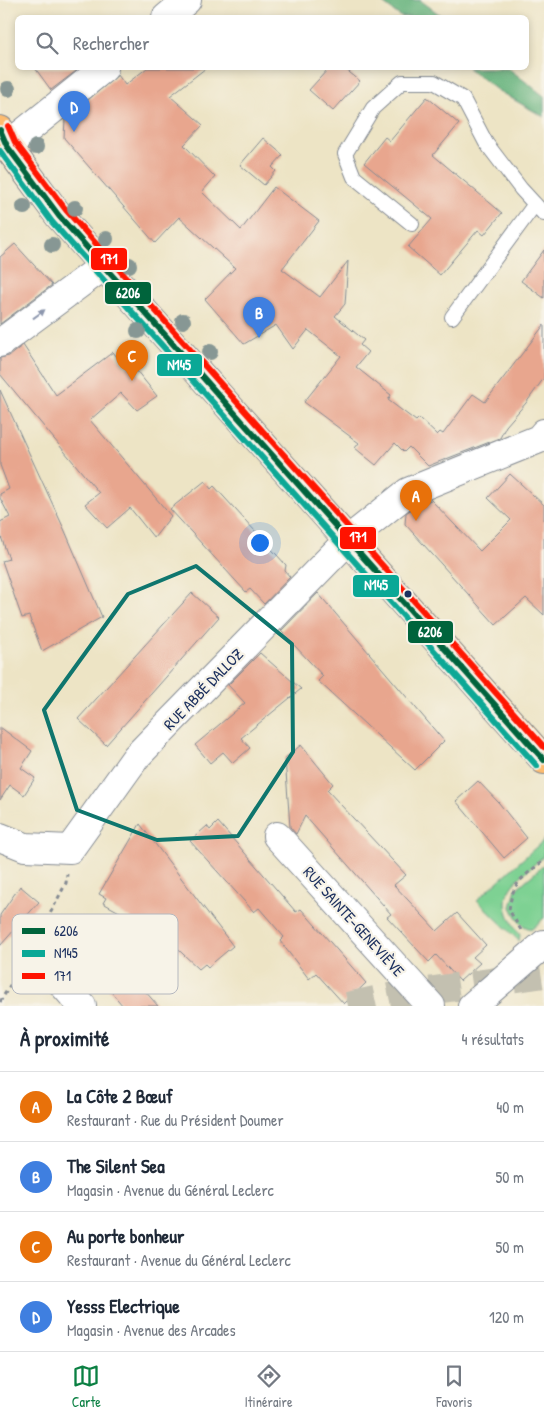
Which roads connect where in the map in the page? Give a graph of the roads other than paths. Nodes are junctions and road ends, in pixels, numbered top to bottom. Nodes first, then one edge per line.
1 (188, 0) edge
2 (170, 15) edge
3 (101, 70) edge
4 (4, 138) edge
5 (540, 209) edge
6 (412, 224) dead end
7 (105, 265) junction
8 (452, 317) dead end
9 (0, 343) edge
10 (542, 438) edge
11 (348, 540) junction
12 (544, 760) edge
13 (278, 836) dead end
14 (0, 837) edge
15 (541, 946) edge
16 (71, 994) edge
17 (82, 1006) edge
18 (431, 1006) edge
19 (472, 1006) edge

1 - 2 street
3 - 4 street
4 - 7 main road
5 - 6 lane
5 - 8 lane
9 -> 7 street
7 - 11 main road
10 - 11 street, RUE ABBÉ DALLOZ
11 - 12 main road
11 - 14 street, RUE ABBÉ DALLOZ
13 - 18 street, RUE SAINTE-GENEVIÈVE
15 - 19 street
16 - 17 street

